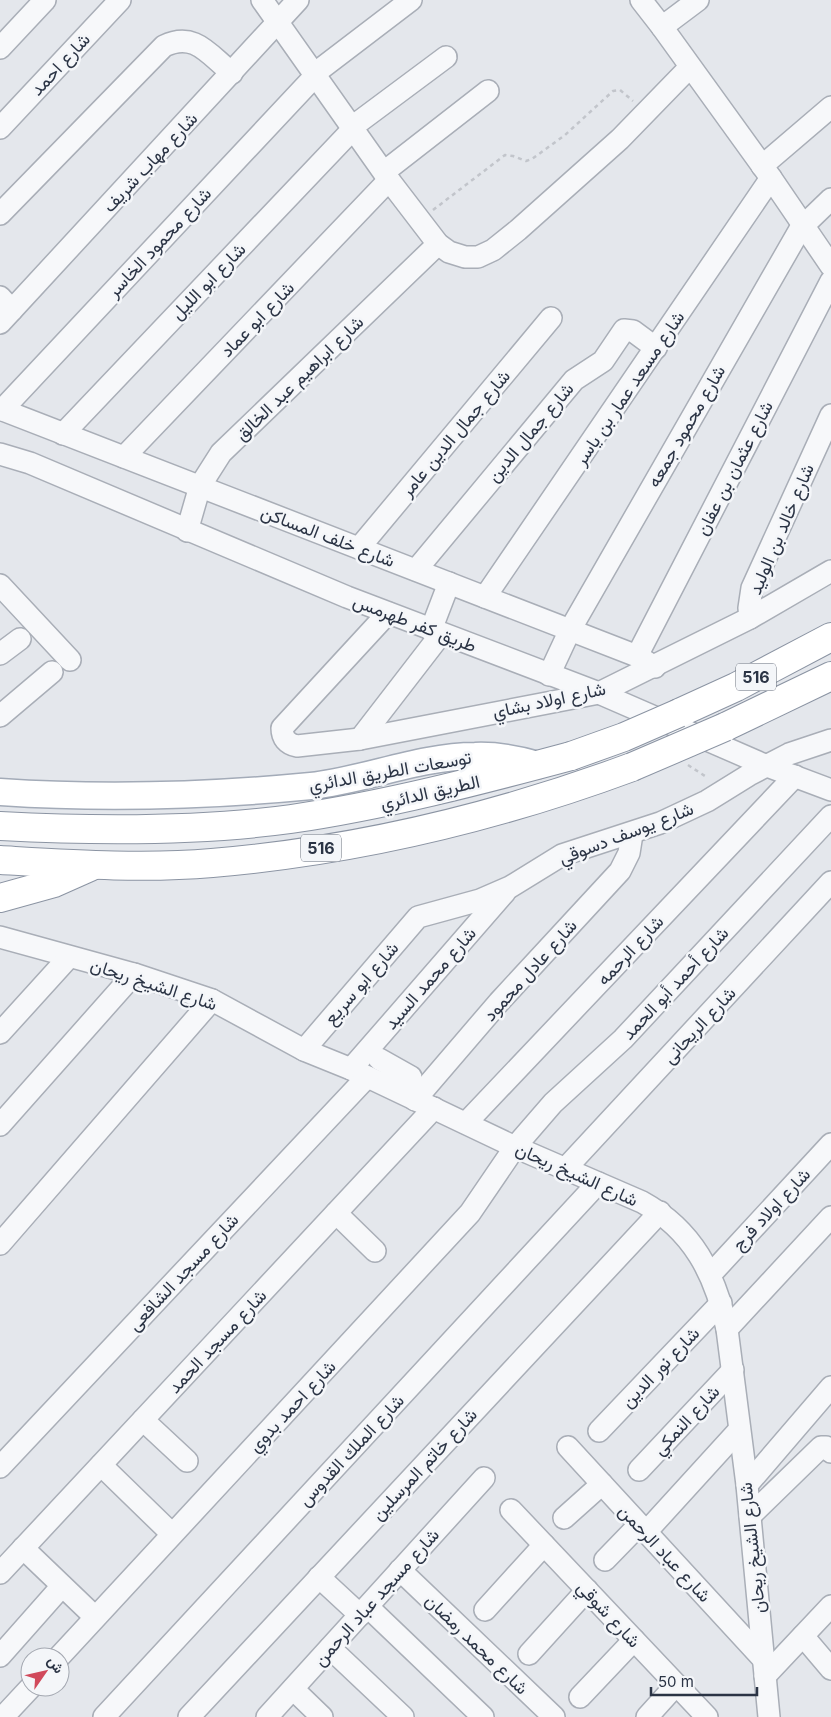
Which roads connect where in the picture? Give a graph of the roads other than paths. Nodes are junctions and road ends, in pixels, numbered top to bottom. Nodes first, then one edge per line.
1 (45, 0) edge
2 (120, 0) edge
3 (262, 0) edge
4 (298, 0) edge
5 (411, 0) edge
6 (641, 0) edge
7 (698, 0) edge
8 (278, 21) junction
9 (662, 27) junction
10 (0, 48) edge
11 (446, 57) dead end
12 (690, 66) junction
13 (232, 73) junction
14 (315, 74) junction
15 (488, 90) dead end
16 (831, 107) edge
17 (0, 128) edge
18 (353, 128) junction
19 (767, 172) junction
20 (387, 176) junction
21 (831, 199) edge
22 (0, 214) edge
23 (804, 224) junction
24 (438, 244) junction
25 (831, 266) edge
26 (831, 281) edge
27 (4, 310) edge
28 (551, 318) dead end
29 (656, 348) junction
30 (1, 410) edge
31 (831, 415) edge
32 (63, 434) junction
33 (0, 454) edge
34 (124, 457) junction
35 (200, 486) junction
36 (187, 531) junction
37 (359, 548) junction
38 (416, 570) junction
39 (831, 571) edge
40 (449, 583) junction
41 (0, 585) edge
42 (485, 597) junction
43 (388, 613) junction
44 (750, 618) junction
45 (570, 630) junction
46 (436, 632) junction
47 (831, 637) edge
48 (20, 639) dead end
49 (0, 654) edge
50 (70, 660) dead end
51 (646, 661) junction
52 (52, 672) dead end
53 (549, 675) junction
54 (831, 676) edge
55 (599, 693) junction
56 (0, 716) edge
57 (360, 739) junction
58 (831, 740) edge
59 (538, 765) junction
60 (767, 766) junction
61 (795, 776) junction
62 (831, 790) edge
63 (0, 792) edge
64 (831, 816) edge
65 (0, 826) edge
66 (632, 834) junction
67 (0, 860) edge
68 (94, 865) junction
69 (831, 882) edge
70 (510, 887) junction
71 (0, 898) edge
72 (418, 917) joint
73 (2, 940) edge
74 (69, 957) junction
75 (134, 974) junction
76 (212, 1000) junction
77 (0, 1033) edge
78 (304, 1050) junction
79 (372, 1070) junction
80 (411, 1077) dead end
81 (415, 1100) junction
82 (434, 1108) junction
83 (466, 1123) junction
84 (0, 1125) edge
85 (831, 1144) edge
86 (515, 1147) junction
87 (566, 1168) junction
88 (598, 1183) junction
89 (660, 1212) junction
90 (336, 1213) junction
91 (831, 1217) edge
92 (0, 1244) edge
93 (375, 1251) dead end
94 (711, 1274) junction
95 (721, 1303) junction
96 (727, 1329) junction
97 (733, 1370) junction
98 (831, 1387) edge
99 (143, 1420) junction
100 (739, 1430) junction
101 (599, 1431) dead end
102 (568, 1447) dead end
103 (831, 1452) edge
104 (187, 1461) dead end
105 (101, 1465) junction
106 (0, 1467) edge
107 (639, 1470) dead end
108 (484, 1478) dead end
109 (602, 1484) junction
110 (747, 1485) junction
111 (511, 1510) dead end
112 (750, 1516) junction
113 (564, 1518) dead end
114 (643, 1529) junction
115 (172, 1534) junction
116 (544, 1545) junction
117 (23, 1548) junction
118 (605, 1560) dead end
119 (400, 1570) junction
120 (0, 1573) edge
121 (319, 1577) junction
122 (62, 1586) junction
123 (587, 1590) junction
124 (831, 1606) edge
125 (484, 1610) dead end
126 (364, 1611) junction
127 (95, 1617) junction
128 (803, 1636) junction
129 (634, 1640) junction
130 (67, 1647) edge
131 (330, 1648) junction
132 (529, 1654) dead end
133 (0, 1656) edge
134 (764, 1667) junction
135 (831, 1669) edge
136 (676, 1685) junction
137 (293, 1689) junction
138 (22, 1697) edge
139 (580, 1697) dead end
140 (3, 1717) edge
141 (104, 1717) edge
142 (188, 1717) edge
143 (267, 1717) edge
144 (322, 1717) edge
145 (403, 1717) edge
146 (483, 1717) edge
147 (554, 1717) edge
148 (648, 1717) edge
149 (707, 1717) edge
150 (769, 1717) edge

1 - 10 street
2 - 17 street, شارع احمد
3 - 8 street
4 - 8 street, شارع مهاب شريف
5 - 14 street, شارع محمود الخاسر
6 - 9 street
7 - 9 street
8 - 13 street, شارع مهاب شريف
8 - 14 street
9 - 12 street
11 - 18 street, شارع ابو الليل
12 - 19 street
12 - 24 street
13 - 22 street
13 - 27 street, شارع مهاب شريف
14 - 18 street
14 - 30 street, شارع محمود الخاسر
15 - 20 street, شارع ابو عماد
16 - 19 street, شارع مسعد عمار بن ياسر
18 - 20 street
18 - 32 street, شارع ابو الليل
19 - 23 street
19 - 29 street, شارع مسعد عمار بن ياسر
20 - 24 street
20 - 34 street, شارع ابو عماد
21 - 23 street, شارع محمود جمعه
23 - 25 street
23 - 45 street, شارع محمود جمعه
24 - 35 street, شارع ابراهيم عبد الخالق
26 - 51 street, شارع عثمان بن عفان
28 - 37 street, شارع جمال الدين عامر
29 - 38 street, شارع جمال الدين
29 - 42 street, شارع مسعد عمار بن ياسر
30 - 32 street, شارع خلف المساكن
31 - 44 street, شارع خالد بن الوليد
32 - 34 street, شارع خلف المساكن
33 - 36 street, طريق كفر طهرمس
34 - 35 street, شارع خلف المساكن
35 - 36 street, شارع ابراهيم عبد الخالق
35 - 37 street, شارع خلف المساكن
36 - 43 street, طريق كفر طهرمس
37 - 38 street, شارع خلف المساكن
38 - 40 street, شارع خلف المساكن
39 - 44 street, شارع اولاد بشاي
40 - 42 street, شارع خلف المساكن
40 - 46 street
41 - 50 street
42 - 45 street, شارع خلف المساكن
43 - 46 street, طريق كفر طهرمس
43 - 57 street, شارع اولاد بشاي
44 - 51 street, شارع اولاد بشاي
45 - 51 street, شارع خلف المساكن
45 - 53 street, شارع محمود جمعه
46 - 53 street, طريق كفر طهرمس
46 - 57 street
47 - 59 highway, الطريق الدائري / 516, bridge
48 - 49 street
51 - 55 street, شارع اولاد بشاي
52 - 56 street
53 - 55 street, طريق كفر طهرمس
54 - 68 highway, الطريق الدائري / 516, bridge
55 - 57 street, شارع اولاد بشاي
55 - 60 street, طريق كفر طهرمس
58 - 60 street, شارع يوسف دسوقي
59 - 63 main road, توسعات الطريق الدائري
59 - 65 highway, الطريق الدائري / 516
60 - 61 street, طريق كفر طهرمس
60 - 66 street, شارع يوسف دسوقي
61 - 62 street, طريق كفر طهرمس
61 - 83 street, شارع الرحمه
64 - 86 street, شارع أحمد أبو الحمد
66 - 70 street, شارع يوسف دسوقي
66 - 81 street, شارع عادل محمود
67 - 68 highway, الطريق الدائري / 516
68 - 71 highway
69 - 87 street, شارع الريحانى
70 - 72 street, شارع يوسف دسوقي
70 - 79 street, شارع محمد السيد
72 - 78 street, شارع ابو سريع
73 - 74 street, شارع الشيخ ريحان
74 - 75 street, شارع الشيخ ريحان
74 - 77 street
75 - 76 street, شارع الشيخ ريحان
75 - 84 street
76 - 78 street, شارع الشيخ ريحان
76 - 92 street
78 - 79 street, شارع الشيخ ريحان
79 - 80 street
79 - 81 street, شارع الشيخ ريحان
79 - 106 street, شارع مسجد الشافعى
81 - 82 street, شارع الشيخ ريحان
82 - 83 street, شارع الشيخ ريحان
82 - 90 street, شارع مسجد الحمد
83 - 86 street, شارع الشيخ ريحان
85 - 94 street, شارع اولاد فرج
86 - 87 street, شارع الشيخ ريحان
86 - 115 street, شارع احمد بدوي
87 - 88 street, شارع الشيخ ريحان
88 - 89 street, شارع الشيخ ريحان
88 - 141 street, شارع الملك القدوس
89 - 94 street, شارع الشيخ ريحان
89 - 121 street, شارع خاتم المرسلين
90 - 93 street
90 - 99 street, شارع مسجد الحمد
91 - 96 street
94 - 95 street, شارع الشيخ ريحان
95 - 96 street, شارع الشيخ ريحان
95 - 101 street, شارع نور الدين
96 - 97 street, شارع الشيخ ريحان
97 - 100 street, شارع الشيخ ريحان
97 - 107 street, شارع النمكي
98 - 110 street
99 - 104 street
99 - 105 street, شارع مسجد الحمد
100 - 110 street, شارع الشيخ ريحان
100 - 114 street
102 - 109 street, شارع عباد الرحمن
103 - 112 street
105 - 115 street
105 - 117 street, شارع مسجد الحمد
108 - 119 street, شارع مسجد عباد الرحمن
109 - 113 street
109 - 114 street, شارع عباد الرحمن
110 - 112 street, شارع الشيخ ريحان
111 - 116 street, شارع شوقي
112 - 134 street, شارع الشيخ ريحان
114 - 118 street
114 - 134 street, شارع عباد الرحمن
115 - 127 street, شارع احمد بدوي
116 - 123 street, شارع شوقي
116 - 125 street
117 - 120 street, شارع مسجد الحمد
117 - 122 street
119 - 126 street, شارع مسجد عباد الرحمن
119 - 147 street, شارع محمد رمضان
121 - 126 street
121 - 142 street, شارع خاتم المرسلين
122 - 127 street
122 - 133 street
123 - 129 street, شارع شوقي
123 - 132 street
124 - 128 street
126 - 131 street, شارع مسجد عباد الرحمن
126 - 146 street
127 - 130 street, شارع احمد بدوي
128 - 134 street
128 - 135 street
129 - 136 street, شارع شوقي
129 - 139 street
131 - 137 street, شارع مسجد عباد الرحمن
131 - 145 street
134 - 150 street, شارع الشيخ ريحان
136 - 148 street
136 - 149 street, شارع شوقي
137 - 143 street, شارع مسجد عباد الرحمن
137 - 144 street
138 - 140 street

